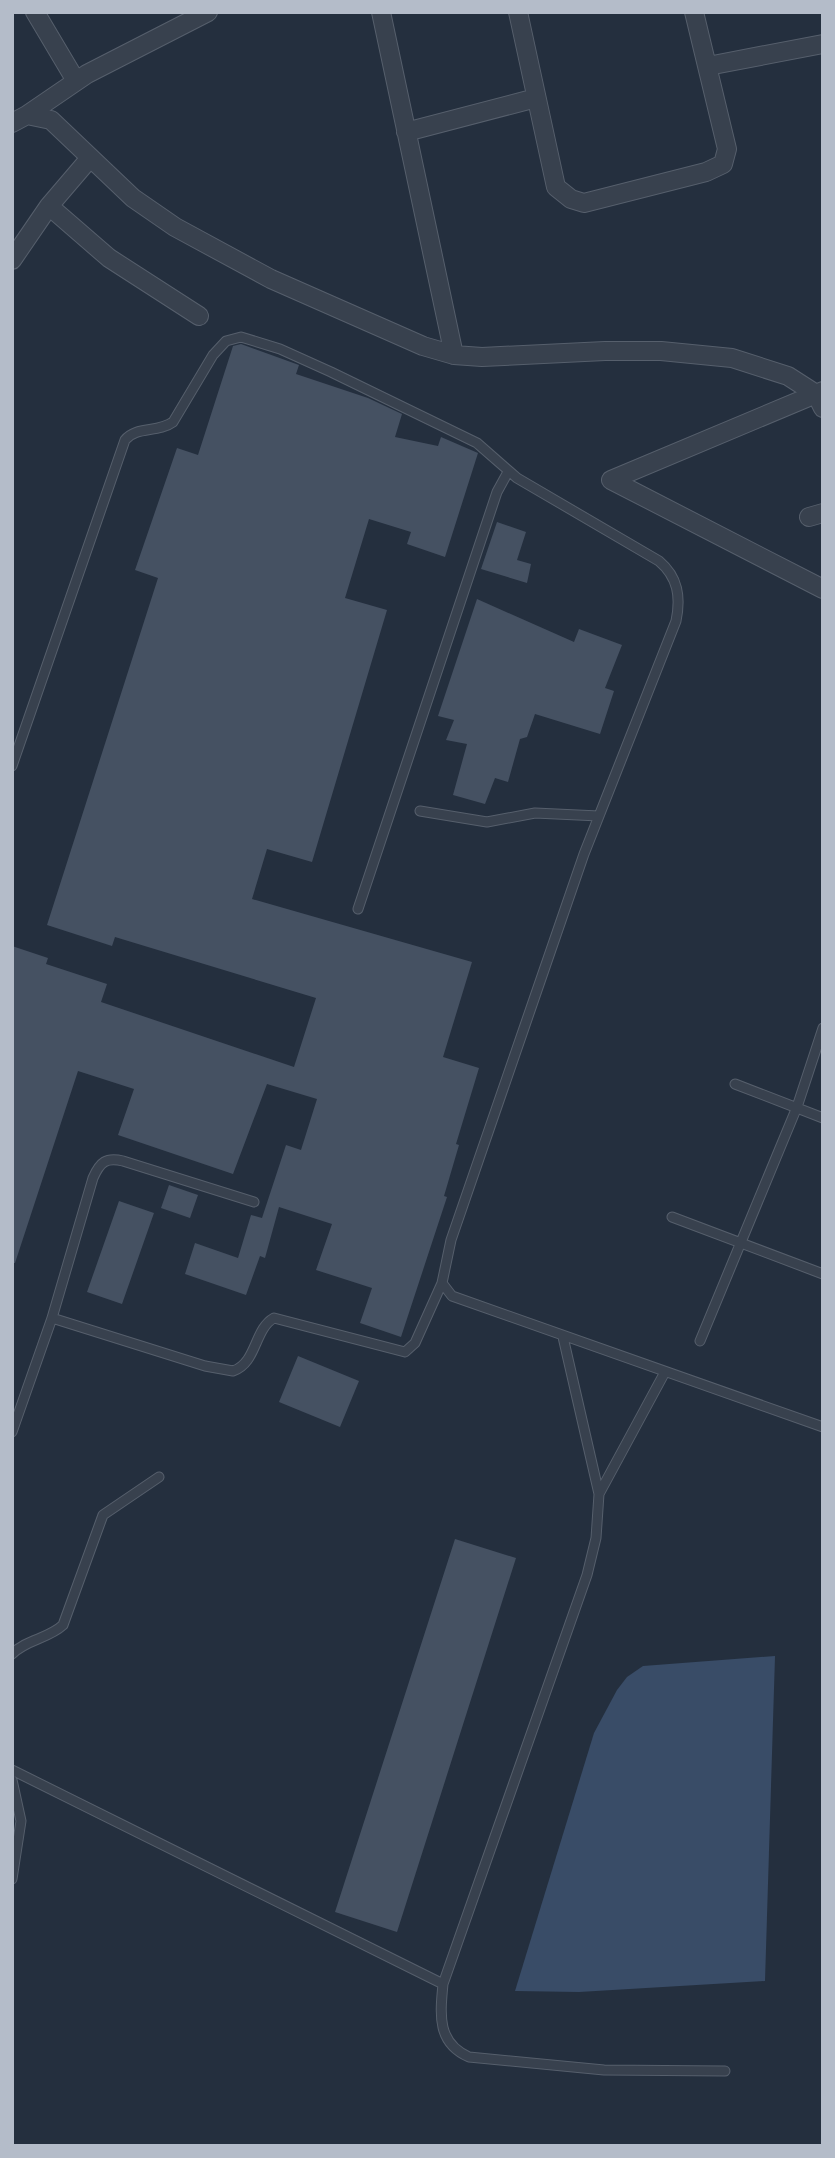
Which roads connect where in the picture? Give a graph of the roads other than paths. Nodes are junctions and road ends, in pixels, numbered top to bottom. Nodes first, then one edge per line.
1 (35, 12) edge
2 (208, 12) edge
3 (381, 12) edge
4 (518, 12) edge
5 (694, 12) edge
6 (823, 44) edge
7 (708, 66) junction
8 (76, 81) junction
9 (536, 98) junction
10 (17, 118) edge
11 (407, 132) junction
12 (90, 158) junction
13 (49, 206) junction
14 (12, 260) edge
15 (199, 316) dead end
16 (454, 355) junction
17 (821, 398) edge
18 (508, 472) junction
19 (823, 589) edge
20 (12, 766) edge
21 (420, 811) dead end
22 (599, 816) junction
23 (358, 909) dead end
24 (823, 1028) edge
25 (735, 1084) dead end
26 (797, 1107) junction
27 (823, 1118) edge
28 (254, 1202) dead end
29 (672, 1217) dead end
30 (741, 1245) junction
31 (823, 1274) edge
32 (442, 1283) junction
33 (52, 1318) junction
34 (563, 1337) junction
35 (700, 1341) dead end
36 (665, 1372) junction
37 (822, 1425) edge
38 (12, 1432) edge
39 (159, 1477) dead end
40 (599, 1494) junction
41 (12, 1654) edge
42 (12, 1770) edge
43 (12, 1780) edge
44 (12, 1879) edge
45 (443, 1984) junction
46 (725, 2071) dead end

1 - 8 street
2 - 8 street
3 - 11 street
4 - 9 street
5 - 7 street
6 - 7 street
7 - 9 street
8 - 10 street
9 - 11 street
10 - 12 street
11 - 16 street
12 - 13 street
12 - 16 street
13 - 14 street
13 - 15 street
16 - 17 street
17 - 19 street
18 - 20 lane
18 - 22 lane
18 - 23 lane
21 - 22 lane
22 - 32 lane
24 - 26 lane
25 - 26 lane
26 - 27 lane
26 - 30 lane
28 - 33 lane
29 - 30 lane
30 - 31 lane
30 - 35 lane
32 - 33 lane
32 - 34 lane
33 - 38 lane
34 - 36 lane
34 - 40 lane
36 - 37 lane
36 - 40 lane
39 - 41 lane
40 - 45 lane
42 - 45 lane
43 - 44 lane
45 - 46 lane

